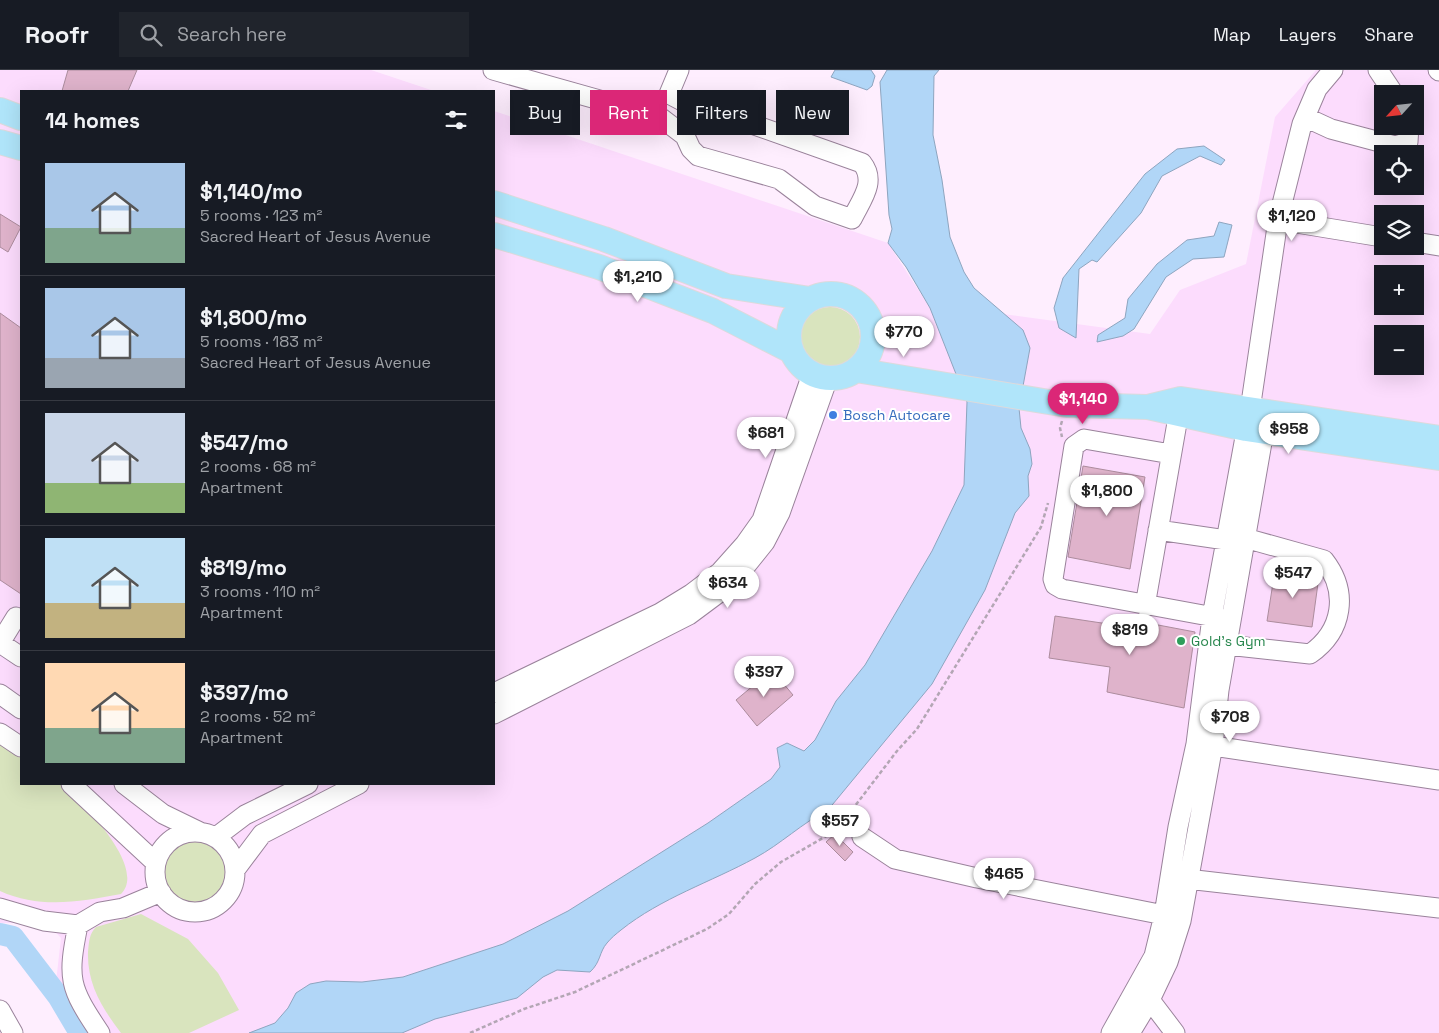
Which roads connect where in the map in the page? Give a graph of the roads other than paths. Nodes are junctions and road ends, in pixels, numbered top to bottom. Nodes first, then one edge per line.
1 (492, 70) edge
2 (679, 70) edge
3 (1333, 70) edge
4 (1378, 70) edge
5 (1388, 85) edge
6 (669, 94) junction
7 (590, 97) edge
8 (667, 99) edge
9 (0, 110) edge
10 (1305, 117) junction
11 (20, 118) edge
12 (667, 122) edge
13 (1408, 135) edge
14 (0, 142) edge
15 (20, 148) edge
16 (495, 203) edge
17 (1278, 220) junction
18 (495, 236) edge
19 (1374, 236) edge
20 (1424, 244) edge
21 (1439, 246) edge
22 (810, 299) junction
23 (792, 351) junction
24 (856, 370) junction
25 (820, 376) junction
26 (1180, 407) junction
27 (1253, 423) junction
28 (1439, 438) edge
29 (1171, 454) junction
30 (1439, 458) edge
31 (1158, 530) junction
32 (1246, 538) junction
33 (1226, 540) junction
34 (1145, 606) junction
35 (16, 616) dead end
36 (1212, 617) junction
37 (1231, 620) junction
38 (0, 643) edge
39 (1227, 645) junction
40 (20, 656) edge
41 (1212, 689) junction
42 (495, 693) edge
43 (0, 694) edge
44 (20, 708) edge
45 (495, 713) edge
46 (0, 733) edge
47 (1205, 745) junction
48 (20, 746) edge
49 (1439, 780) edge
50 (72, 785) edge
51 (125, 785) edge
52 (306, 785) edge
53 (357, 785) edge
54 (208, 835) junction
55 (862, 838) dead end
56 (156, 863) junction
57 (235, 870) junction
58 (1187, 879) junction
59 (161, 892) junction
60 (0, 908) edge
61 (1439, 908) edge
62 (1164, 915) junction
63 (78, 925) junction
64 (1143, 996) junction
65 (0, 1010) edge
66 (13, 1033) edge
67 (100, 1033) edge
68 (1111, 1033) edge
69 (1130, 1033) edge
70 (1175, 1033) edge

1 - 7 street
2 - 6 street
3 - 10 street
4 - 5 street
6 - 8 street
6 - 12 street
9 - 11 main road
10 - 13 street
10 - 17 street
14 - 15 main road
16 - 22 main road
17 - 19 street
17 - 27 street
18 - 23 main road
20 - 21 street
22 - 23 main road
22 - 24 main road
23 - 25 main road
24 - 25 main road
24 - 26 main road
25 - 42 street
25 - 45 street
26 - 27 main road
26 - 29 street
27 - 28 main road
27 - 30 main road
27 - 32 street
27 - 33 street
29 - 31 street
29 - 34 street
31 - 33 street
31 - 34 street
32 - 37 street
32 - 39 street
33 - 36 street
34 - 36 street
35 - 38 street
36 - 37 street
36 - 41 street
37 - 39 street
38 - 40 street
39 - 41 street
41 - 47 street
43 - 44 street
46 - 48 street
47 - 49 street
47 - 58 street
47 - 62 street
50 - 56 street
51 - 54 street
52 - 54 street
53 - 57 street
54 - 56 street
54 - 57 street
55 - 62 street
56 - 59 street
57 - 59 street
58 - 61 street
58 - 64 street
59 - 63 street
60 - 63 street
62 - 64 street
63 - 67 street
64 - 68 street
64 - 69 street
64 - 70 street
65 - 66 street

